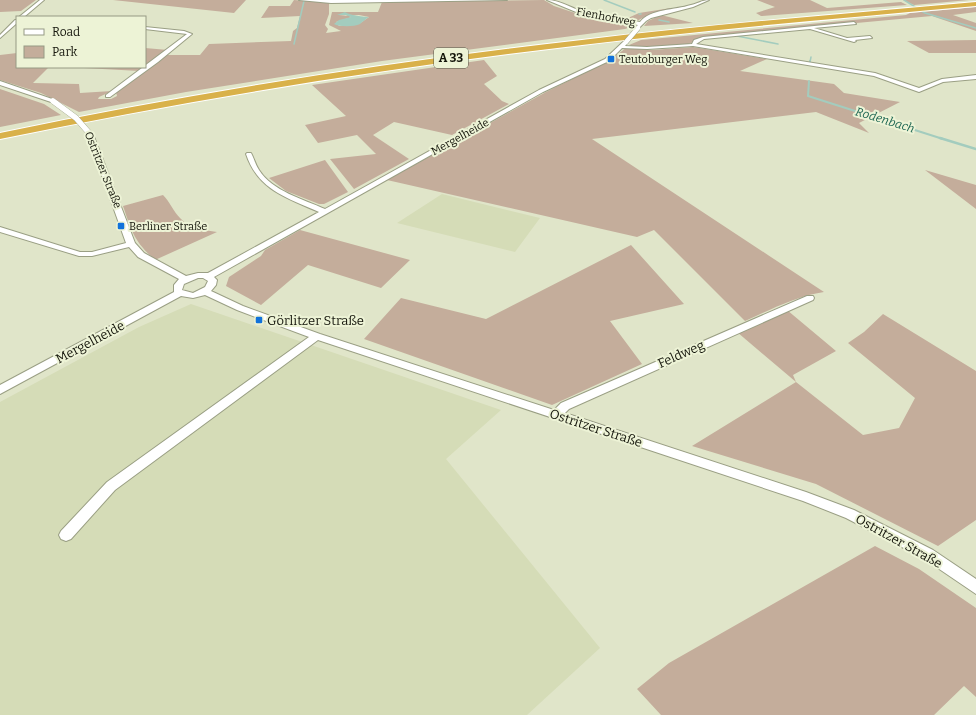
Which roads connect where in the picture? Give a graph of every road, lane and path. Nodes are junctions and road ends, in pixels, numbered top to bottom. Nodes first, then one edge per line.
1 (42, 0) edge
2 (300, 0) edge
3 (505, 0) edge
4 (550, 0) edge
5 (707, 0) edge
6 (976, 3) edge
7 (906, 9) junction
8 (22, 16) edge
9 (16, 22) edge
10 (854, 23) dead end
11 (640, 26) junction
12 (146, 28) edge
13 (806, 28) junction
14 (0, 36) edge
15 (870, 37) dead end
16 (845, 39) junction
17 (854, 41) dead end
18 (624, 44) junction
19 (692, 45) junction
20 (976, 77) edge
21 (0, 83) edge
22 (108, 96) dead end
23 (0, 131) edge
24 (0, 136) edge
25 (249, 154) dead end
26 (326, 212) junction
27 (0, 229) edge
28 (131, 244) junction
29 (208, 276) junction
30 (185, 279) junction
31 (205, 292) junction
32 (180, 293) junction
33 (810, 298) dead end
34 (317, 336) junction
35 (2, 388) edge
36 (556, 415) junction
37 (66, 534) dead end
38 (976, 587) edge

1 - 8 street
2 - 3 street
4 - 11 street, Fienhofweg
5 - 11 street, Mergelheide
6 - 7 highway, A 33
7 - 23 highway, A 33
7 - 24 highway, A 33
9 - 14 street
10 - 13 street
11 - 18 street, Mergelheide, bridge
12 - 22 street
13 - 16 street
13 - 19 street
15 - 16 street
16 - 17 street
18 - 19 street
18 - 26 street, Mergelheide
19 - 20 street
21 - 28 street, Ostritzer Straße, bridge
25 - 26 street
26 - 29 street, Mergelheide
27 - 28 street
28 - 30 street, Ostritzer Straße
29 - 30 street
29 - 31 street
30 - 32 street
31 - 32 street
31 - 34 street, Ostritzer Straße
32 - 35 street, Mergelheide
33 - 36 street, Feldweg
34 - 36 street, Ostritzer Straße
34 - 37 street
36 - 38 street, Ostritzer Straße

